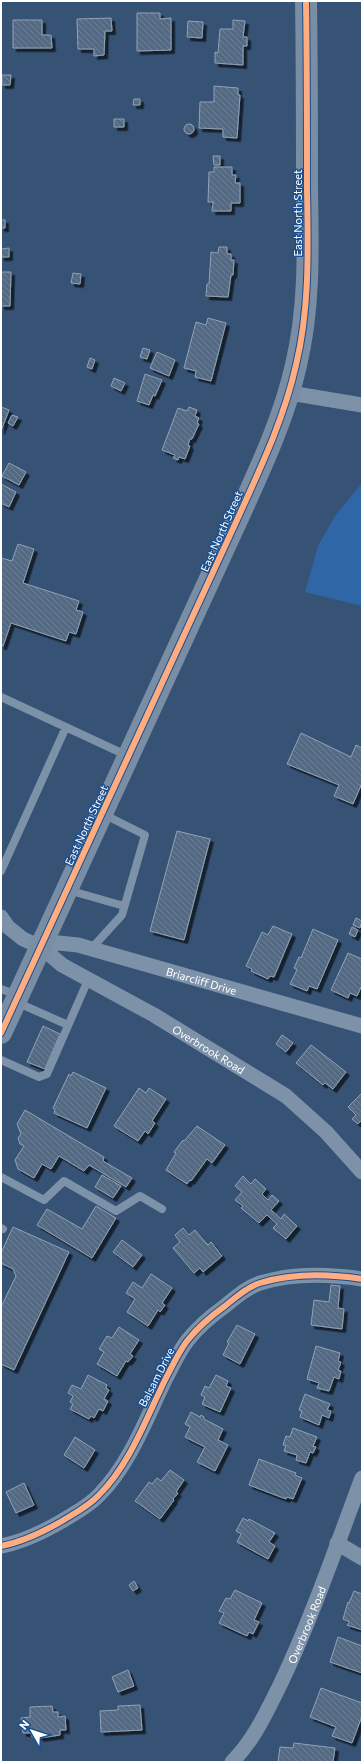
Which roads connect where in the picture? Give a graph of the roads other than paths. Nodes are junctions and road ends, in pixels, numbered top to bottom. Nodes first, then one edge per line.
1 (306, 1) edge
2 (290, 392) junction
3 (362, 405) edge
4 (1, 697) edge
5 (66, 727) junction
6 (128, 757) junction
7 (102, 813) junction
8 (1, 871) edge
9 (67, 890) junction
10 (124, 906) junction
11 (2, 923) edge
12 (41, 947) junction
13 (91, 949) junction
14 (88, 980) junction
15 (12, 995) edge
16 (68, 1025) junction
17 (362, 1026) edge
18 (1, 1033) edge
19 (1, 1060) edge
20 (362, 1172) edge
21 (1, 1177) edge
22 (162, 1210) dead end
23 (362, 1279) edge
24 (362, 1478) edge
25 (337, 1543) junction
26 (1, 1546) edge
27 (362, 1558) edge
28 (232, 1762) edge

1 - 2 main road, East North Street
2 - 3 street
2 - 6 main road, East North Street
4 - 5 lane
5 - 6 lane
5 - 8 lane
6 - 7 main road, East North Street
7 - 9 main road, East North Street
7 - 10 lane
9 - 10 lane
9 - 12 main road, East North Street
10 - 13 lane
11 - 12 street, Overbrook Road
12 - 13 street, Briarcliff Drive
12 - 14 street, Overbrook Road
12 - 15 main road, East North Street
13 - 17 street, Briarcliff Drive
14 - 16 lane
14 - 20 street, Overbrook Road
15 - 16 lane
15 - 18 main road, East North Street
16 - 19 lane
21 - 22 lane
23 - 26 street, Balsam Drive
24 - 25 street, Overbrook Road
25 - 27 street
25 - 28 street, Overbrook Road

